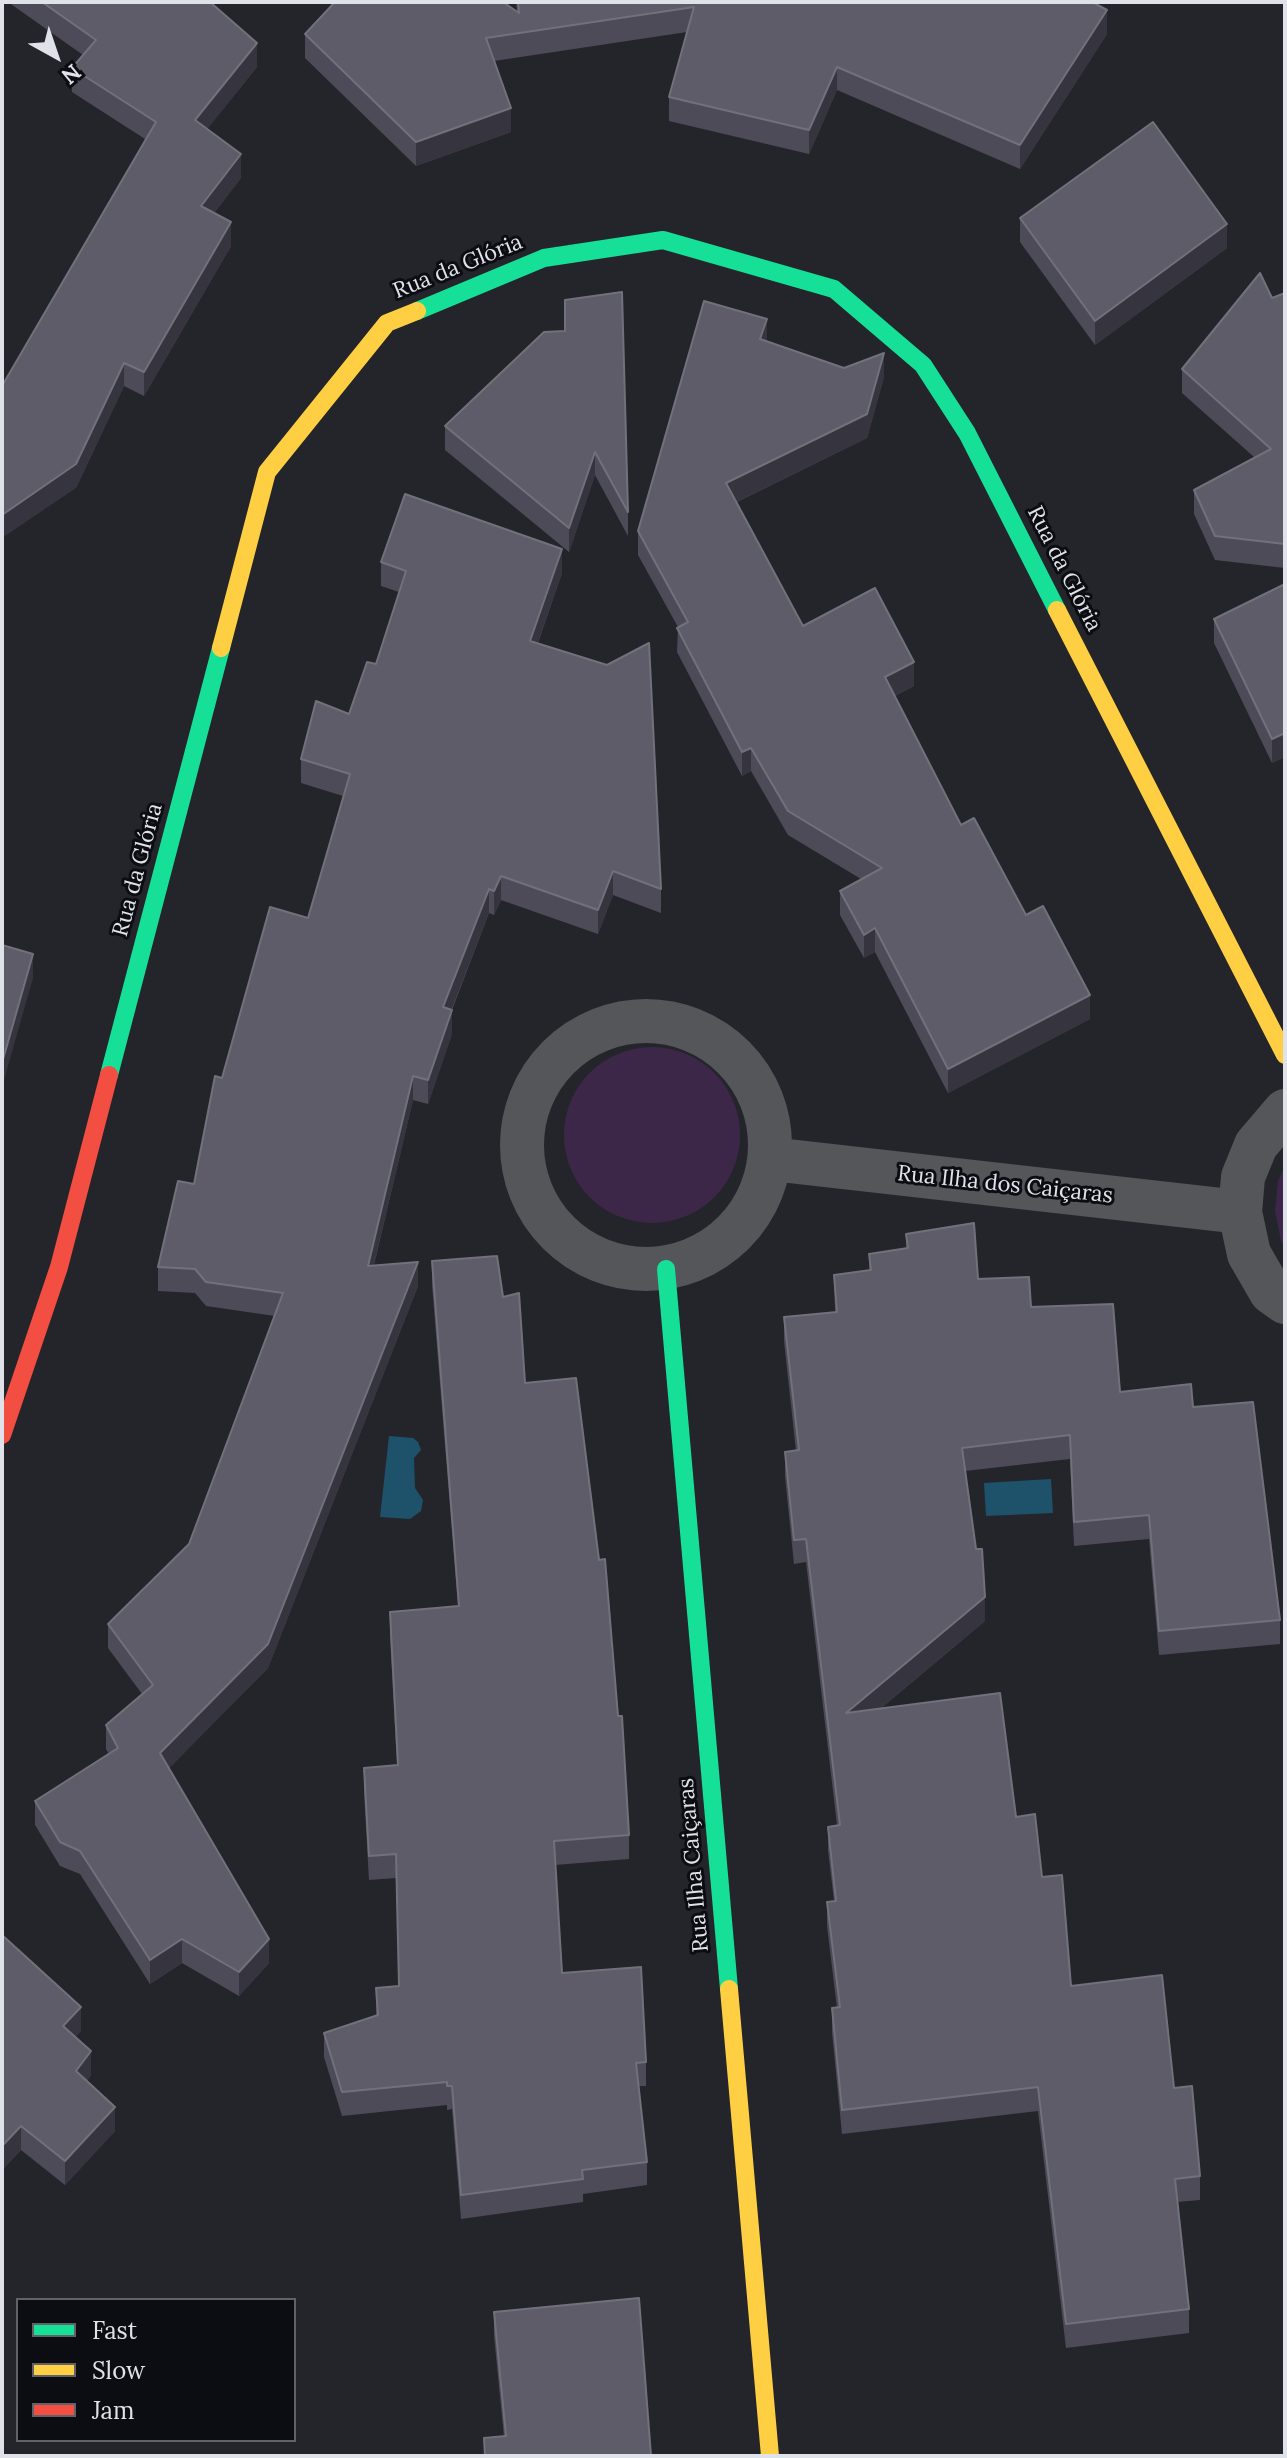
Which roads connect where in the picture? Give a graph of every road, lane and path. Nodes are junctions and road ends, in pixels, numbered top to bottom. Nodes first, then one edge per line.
1 (1285, 1055) edge
2 (1285, 1111) edge
3 (771, 1159) junction
4 (1240, 1212) junction
5 (666, 1269) junction
6 (1285, 1302) edge
7 (2, 1435) edge
8 (770, 2456) edge

1 - 7 street, Rua da Glória
2 - 4 street
3 - 4 street, Rua Ilha dos Caiçaras
3 - 5 street
3 - 5 street
4 - 6 street
5 - 8 street, Rua Ilha Caiçaras

